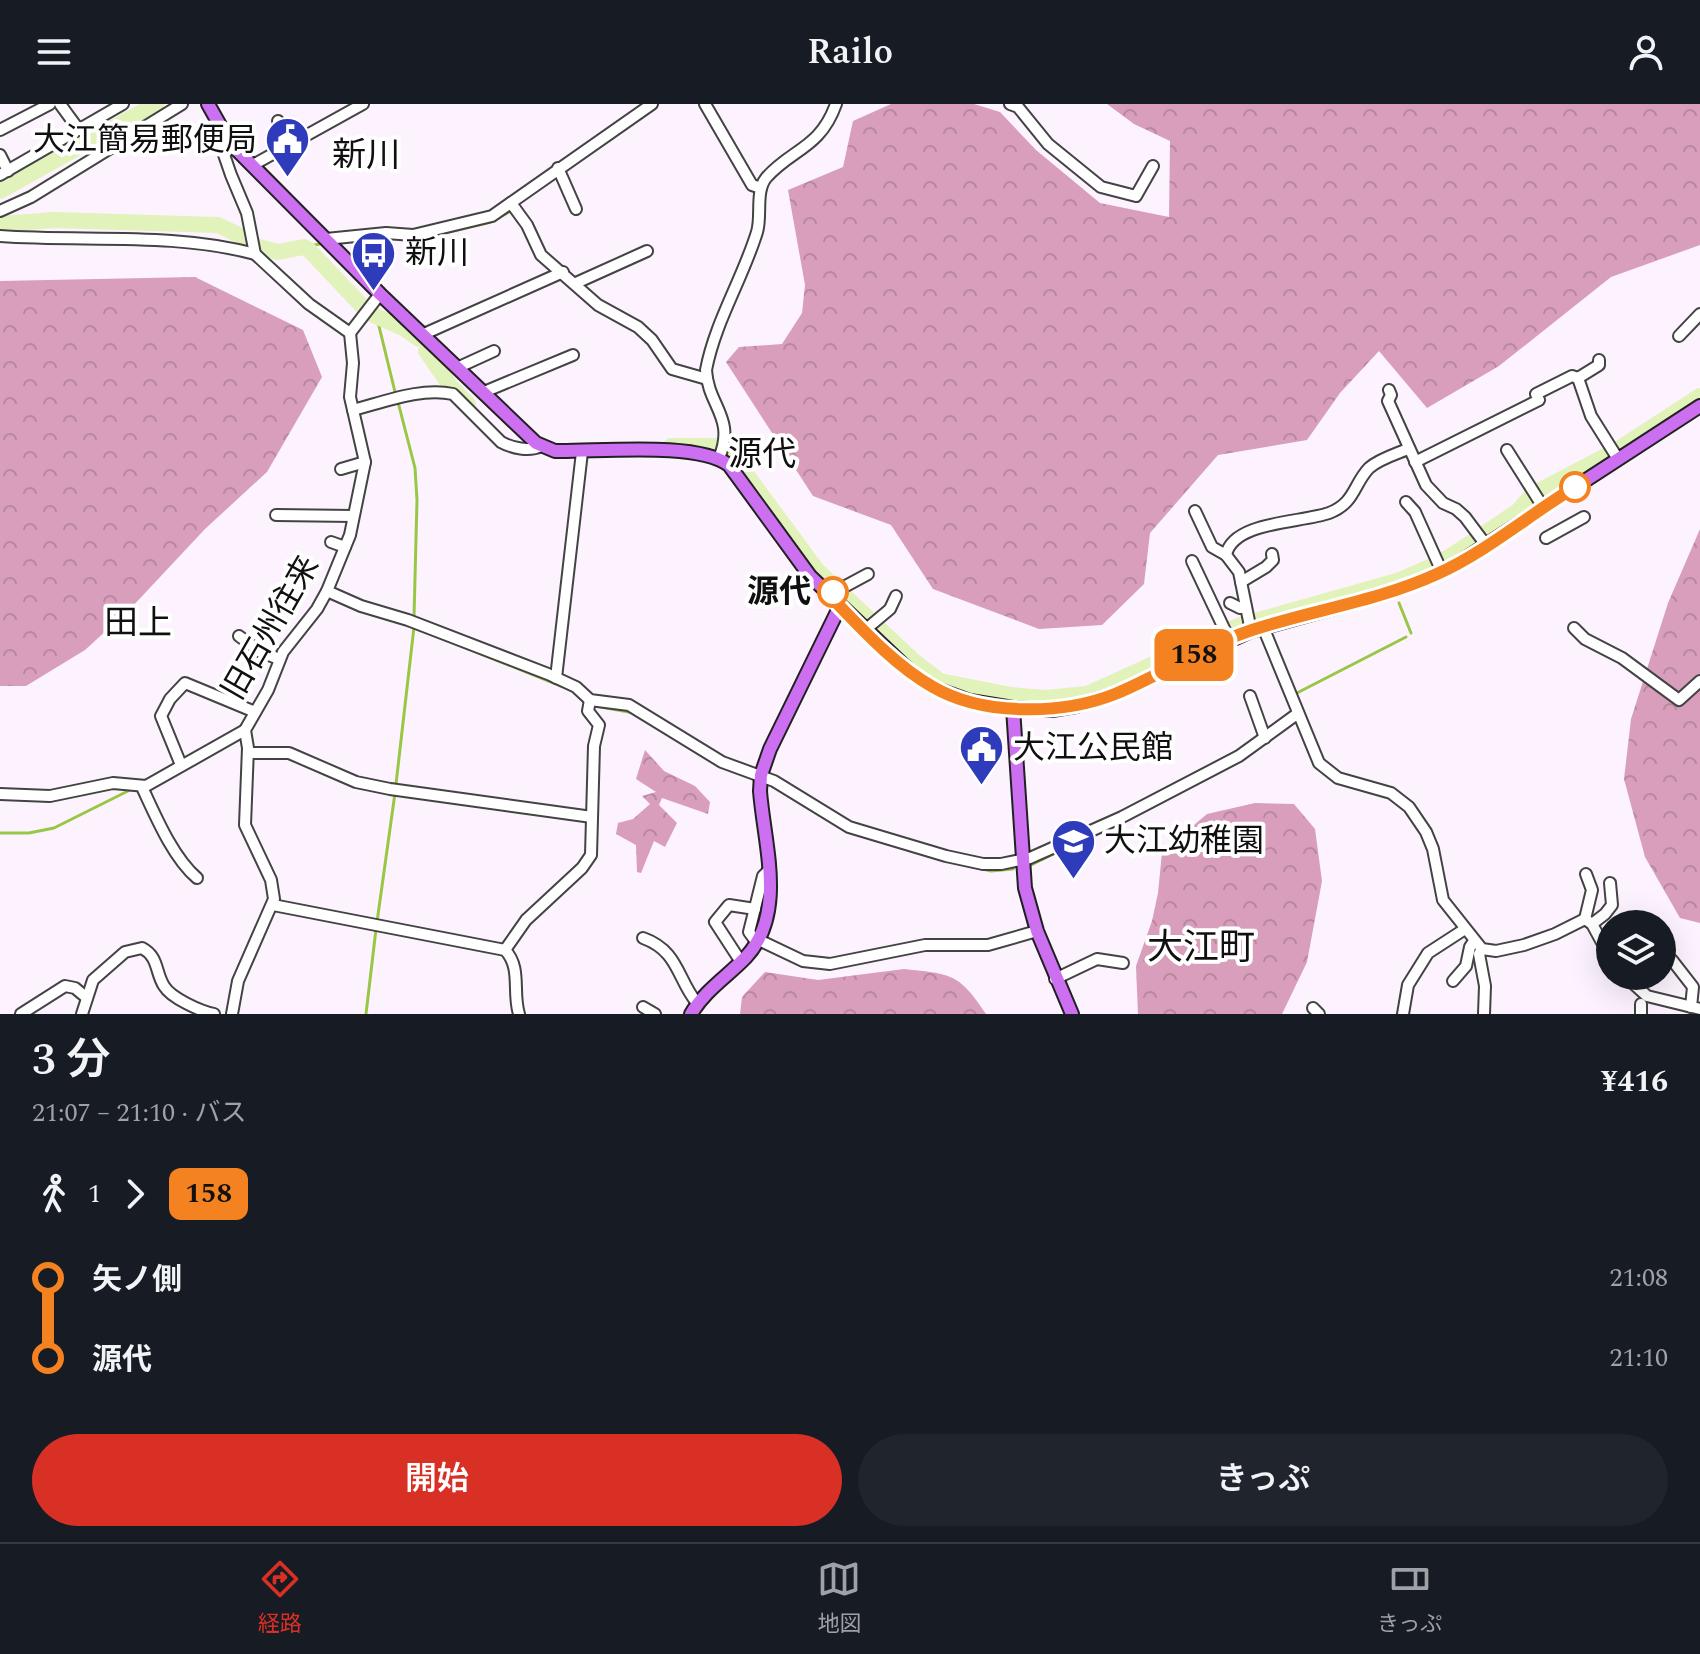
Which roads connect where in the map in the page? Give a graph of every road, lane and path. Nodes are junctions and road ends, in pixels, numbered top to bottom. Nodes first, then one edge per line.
1 (50, 104) edge
2 (60, 104) edge
3 (123, 104) edge
4 (182, 104) edge
5 (208, 104) edge
6 (363, 104) edge
7 (652, 104) edge
8 (705, 104) edge
9 (836, 104) edge
10 (1010, 104) edge
11 (278, 121) dead end
12 (217, 124) junction
13 (0, 130) edge
14 (79, 130) junction
15 (290, 145) junction
16 (0, 155) edge
17 (253, 165) junction
18 (1153, 166) dead end
19 (558, 168) junction
20 (4, 173) edge
21 (761, 188) junction
22 (511, 203) junction
23 (576, 209) dead end
24 (0, 211) edge
25 (0, 236) edge
26 (326, 239) junction
27 (647, 251) dead end
28 (255, 254) junction
29 (563, 272) junction
30 (576, 283) junction
31 (380, 294) junction
32 (1700, 314) edge
33 (350, 333) junction
34 (424, 334) junction
35 (1679, 336) dead end
36 (494, 351) dead end
37 (573, 355) dead end
38 (1599, 360) dead end
39 (459, 367) junction
40 (1578, 378) junction
41 (707, 379) junction
42 (1389, 390) dead end
43 (484, 392) junction
44 (1700, 406) edge
45 (353, 410) junction
46 (541, 446) junction
47 (1408, 449) junction
48 (1507, 450) dead end
49 (582, 452) junction
50 (719, 458) junction
51 (1618, 459) junction
52 (365, 462) junction
53 (1415, 462) junction
54 (341, 469) dead end
55 (1406, 502) dead end
56 (1543, 507) junction
57 (1195, 511) dead end
58 (276, 515) dead end
59 (353, 516) junction
60 (1584, 517) dead end
61 (1546, 538) dead end
62 (331, 542) dead end
63 (1486, 545) junction
64 (345, 547) junction
65 (1272, 554) dead end
66 (1226, 555) junction
67 (1192, 561) dead end
68 (1439, 566) junction
69 (868, 574) dead end
70 (1241, 582) junction
71 (327, 591) junction
72 (835, 591) junction
73 (896, 596) dead end
74 (1230, 603) dead end
75 (840, 606) junction
76 (1246, 607) junction
77 (871, 624) junction
78 (1574, 628) dead end
79 (1257, 629) junction
80 (239, 636) dead end
81 (1229, 639) junction
82 (279, 659) junction
83 (556, 678) junction
84 (1700, 681) edge
85 (1250, 696) dead end
86 (589, 703) junction
87 (1013, 708) junction
88 (255, 712) junction
89 (1297, 714) junction
90 (245, 730) junction
91 (1265, 738) junction
92 (248, 753) junction
93 (181, 765) junction
94 (761, 775) junction
95 (142, 787) junction
96 (0, 794) edge
97 (592, 817) junction
98 (1022, 861) junction
99 (768, 871) junction
100 (1586, 874) dead end
101 (197, 878) dead end
102 (1610, 883) dead end
103 (273, 905) junction
104 (755, 909) junction
105 (1588, 922) junction
106 (1465, 929) junction
107 (1037, 931) junction
108 (1596, 935) edge
109 (643, 938) dead end
110 (758, 942) junction
111 (1478, 945) junction
112 (505, 950) junction
113 (741, 962) junction
114 (1123, 963) dead end
115 (1676, 965) edge
116 (1055, 979) junction
117 (1453, 981) dead end
118 (1640, 990) edge
119 (87, 998) junction
120 (643, 1007) dead end
121 (694, 1008) edge
122 (1696, 1008) edge
123 (21, 1014) edge
124 (82, 1014) edge
125 (214, 1014) edge
126 (232, 1014) edge
127 (519, 1014) edge
128 (655, 1014) edge
129 (1072, 1014) edge
130 (1403, 1014) edge
131 (1484, 1014) edge

1 - 13 street
2 - 14 street
3 - 14 street
4 - 24 street
5 - 12 main road
6 - 15 street
7 - 19 street
8 - 21 street
9 - 21 street
10 - 18 street
11 - 15 street
12 - 17 main road
12 - 28 street
14 - 20 street
15 - 17 street
16 - 20 street
17 - 26 main road
19 - 22 street
19 - 23 street
21 - 41 street
22 - 26 street
22 - 29 street
25 - 28 street
26 - 31 main road
27 - 30 street
28 - 33 street
29 - 30 street
29 - 34 street
30 - 41 street
31 - 33 street
31 - 34 main road
32 - 35 street
33 - 45 street, 旧石州往来
34 - 39 main road
36 - 39 street
37 - 43 street
38 - 40 street
39 - 43 main road
40 - 51 street
40 - 53 street
41 - 50 street
42 - 47 street
43 - 46 main road
44 - 51 main road
45 - 46 street
45 - 52 street, 旧石州往来
46 - 49 main road
47 - 53 street
47 - 66 street
48 - 56 street
49 - 50 main road
49 - 83 street
50 - 72 main road
51 - 56 main road
52 - 54 street
52 - 59 street, 旧石州往来
53 - 63 street
55 - 68 street
56 - 63 main road
57 - 66 street
58 - 59 street
59 - 64 street, 旧石州往来
60 - 61 street
62 - 64 street
63 - 68 main road
64 - 71 street, 旧石州往来
65 - 70 street
66 - 70 street
67 - 81 street
68 - 79 main road
69 - 72 street
70 - 76 street
71 - 82 street, 旧石州往来
71 - 83 street
72 - 75 main road
73 - 77 street
74 - 76 street
75 - 77 main road
75 - 94 main road
76 - 79 street
77 - 87 main road
78 - 84 street
79 - 81 main road
79 - 89 street
80 - 82 street
81 - 87 main road
82 - 88 street, 旧石州往来
83 - 86 street
85 - 91 street
86 - 94 street
86 - 97 street
87 - 98 main road
88 - 90 street, 旧石州往来
88 - 93 street
89 - 91 street
89 - 106 street
90 - 92 street, 旧石州往来
90 - 93 street
91 - 98 street
92 - 97 street
92 - 103 street, 旧石州往来
93 - 95 street
94 - 98 street
94 - 99 main road
95 - 96 street
95 - 101 street
97 - 112 street
98 - 107 main road
99 - 104 street
99 - 110 main road
100 - 105 street
102 - 105 street
103 - 112 street
103 - 126 street
104 - 110 street
104 - 113 street
105 - 108 street
105 - 111 street
106 - 111 street
106 - 130 street
107 - 110 street
107 - 116 main road
109 - 121 street
110 - 113 main road
111 - 117 street
111 - 131 street
112 - 127 street
113 - 121 main road
114 - 116 street
115 - 122 street
116 - 129 main road
118 - 122 street
119 - 123 street
119 - 124 street
119 - 125 street
120 - 128 street

